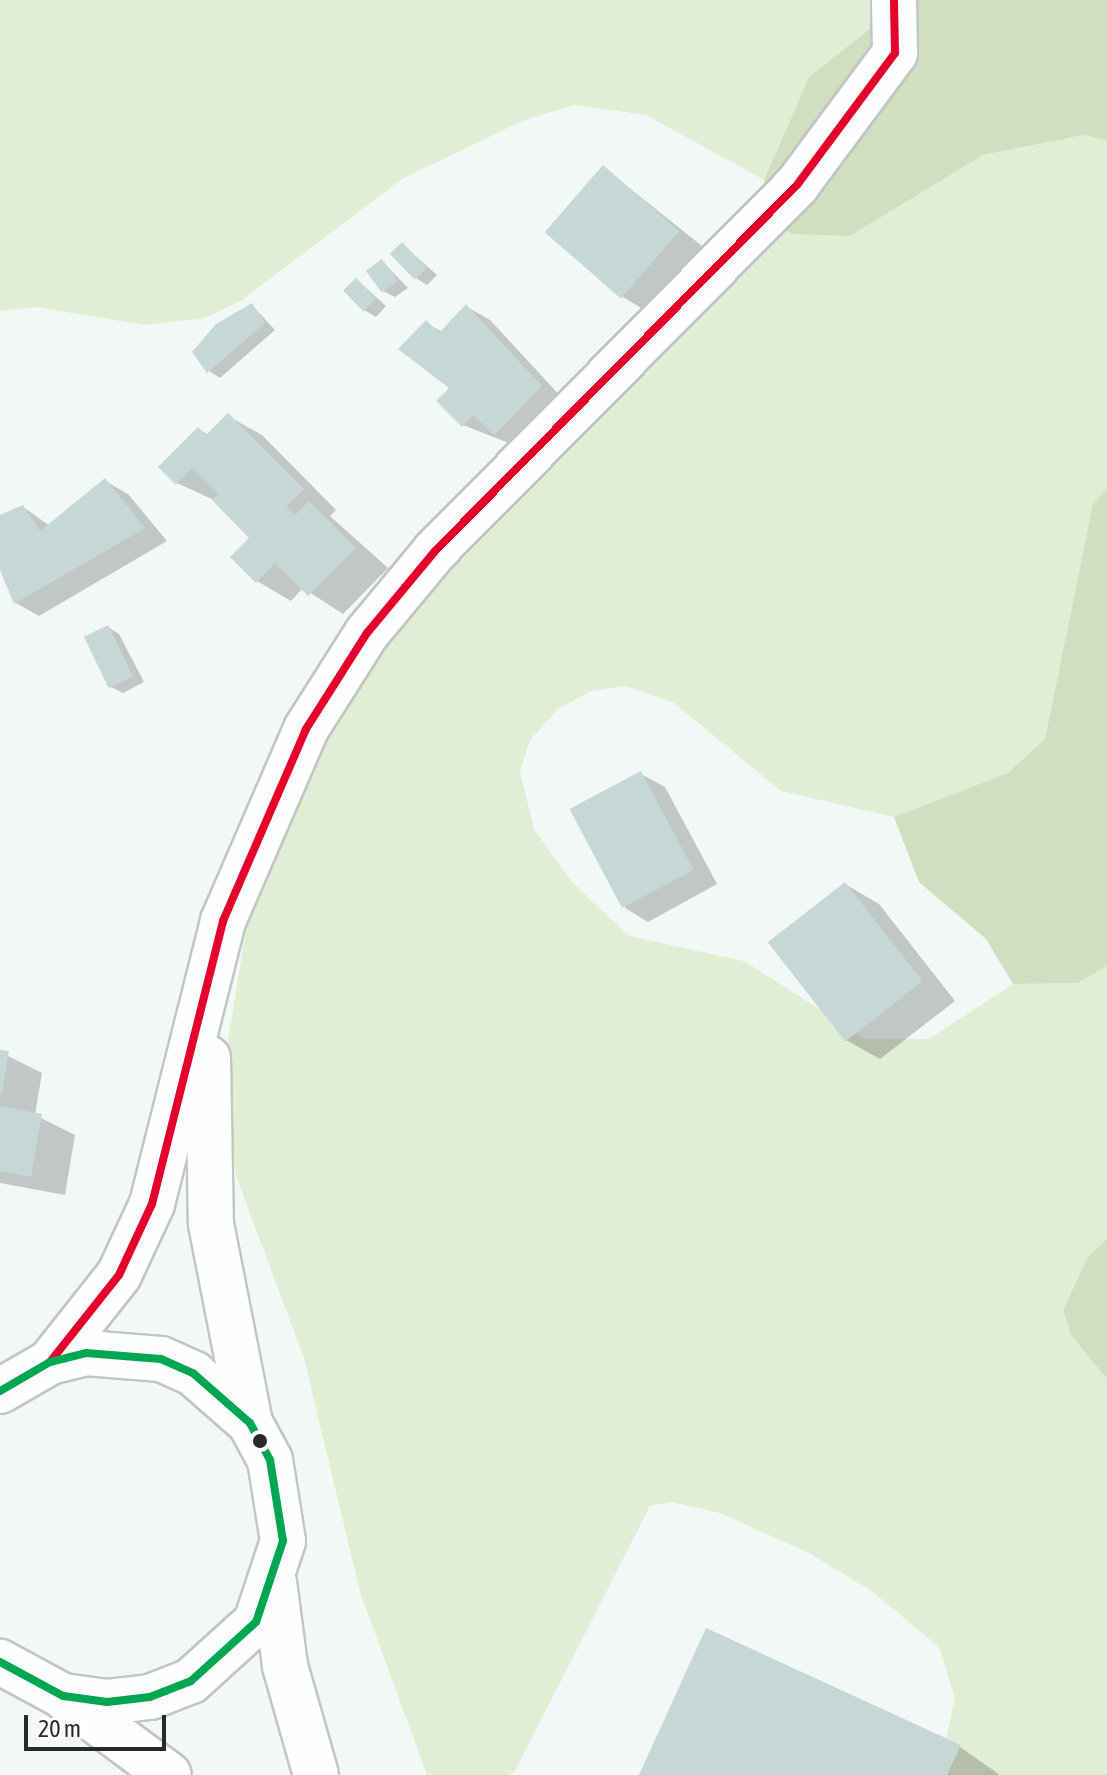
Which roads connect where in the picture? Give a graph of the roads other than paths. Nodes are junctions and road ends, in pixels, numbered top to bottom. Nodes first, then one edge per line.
1 (894, 0) edge
2 (223, 921) junction
3 (50, 1362) junction
4 (0, 1391) edge
5 (250, 1423) junction
6 (274, 1582) junction
7 (0, 1662) edge
8 (63, 1696) junction
9 (169, 1775) edge
10 (316, 1775) edge

1 - 2 street
2 - 3 street
2 - 5 street
3 - 4 street
3 - 5 street
5 - 6 street
6 - 8 street
6 - 10 street
7 - 8 street
8 - 9 street

